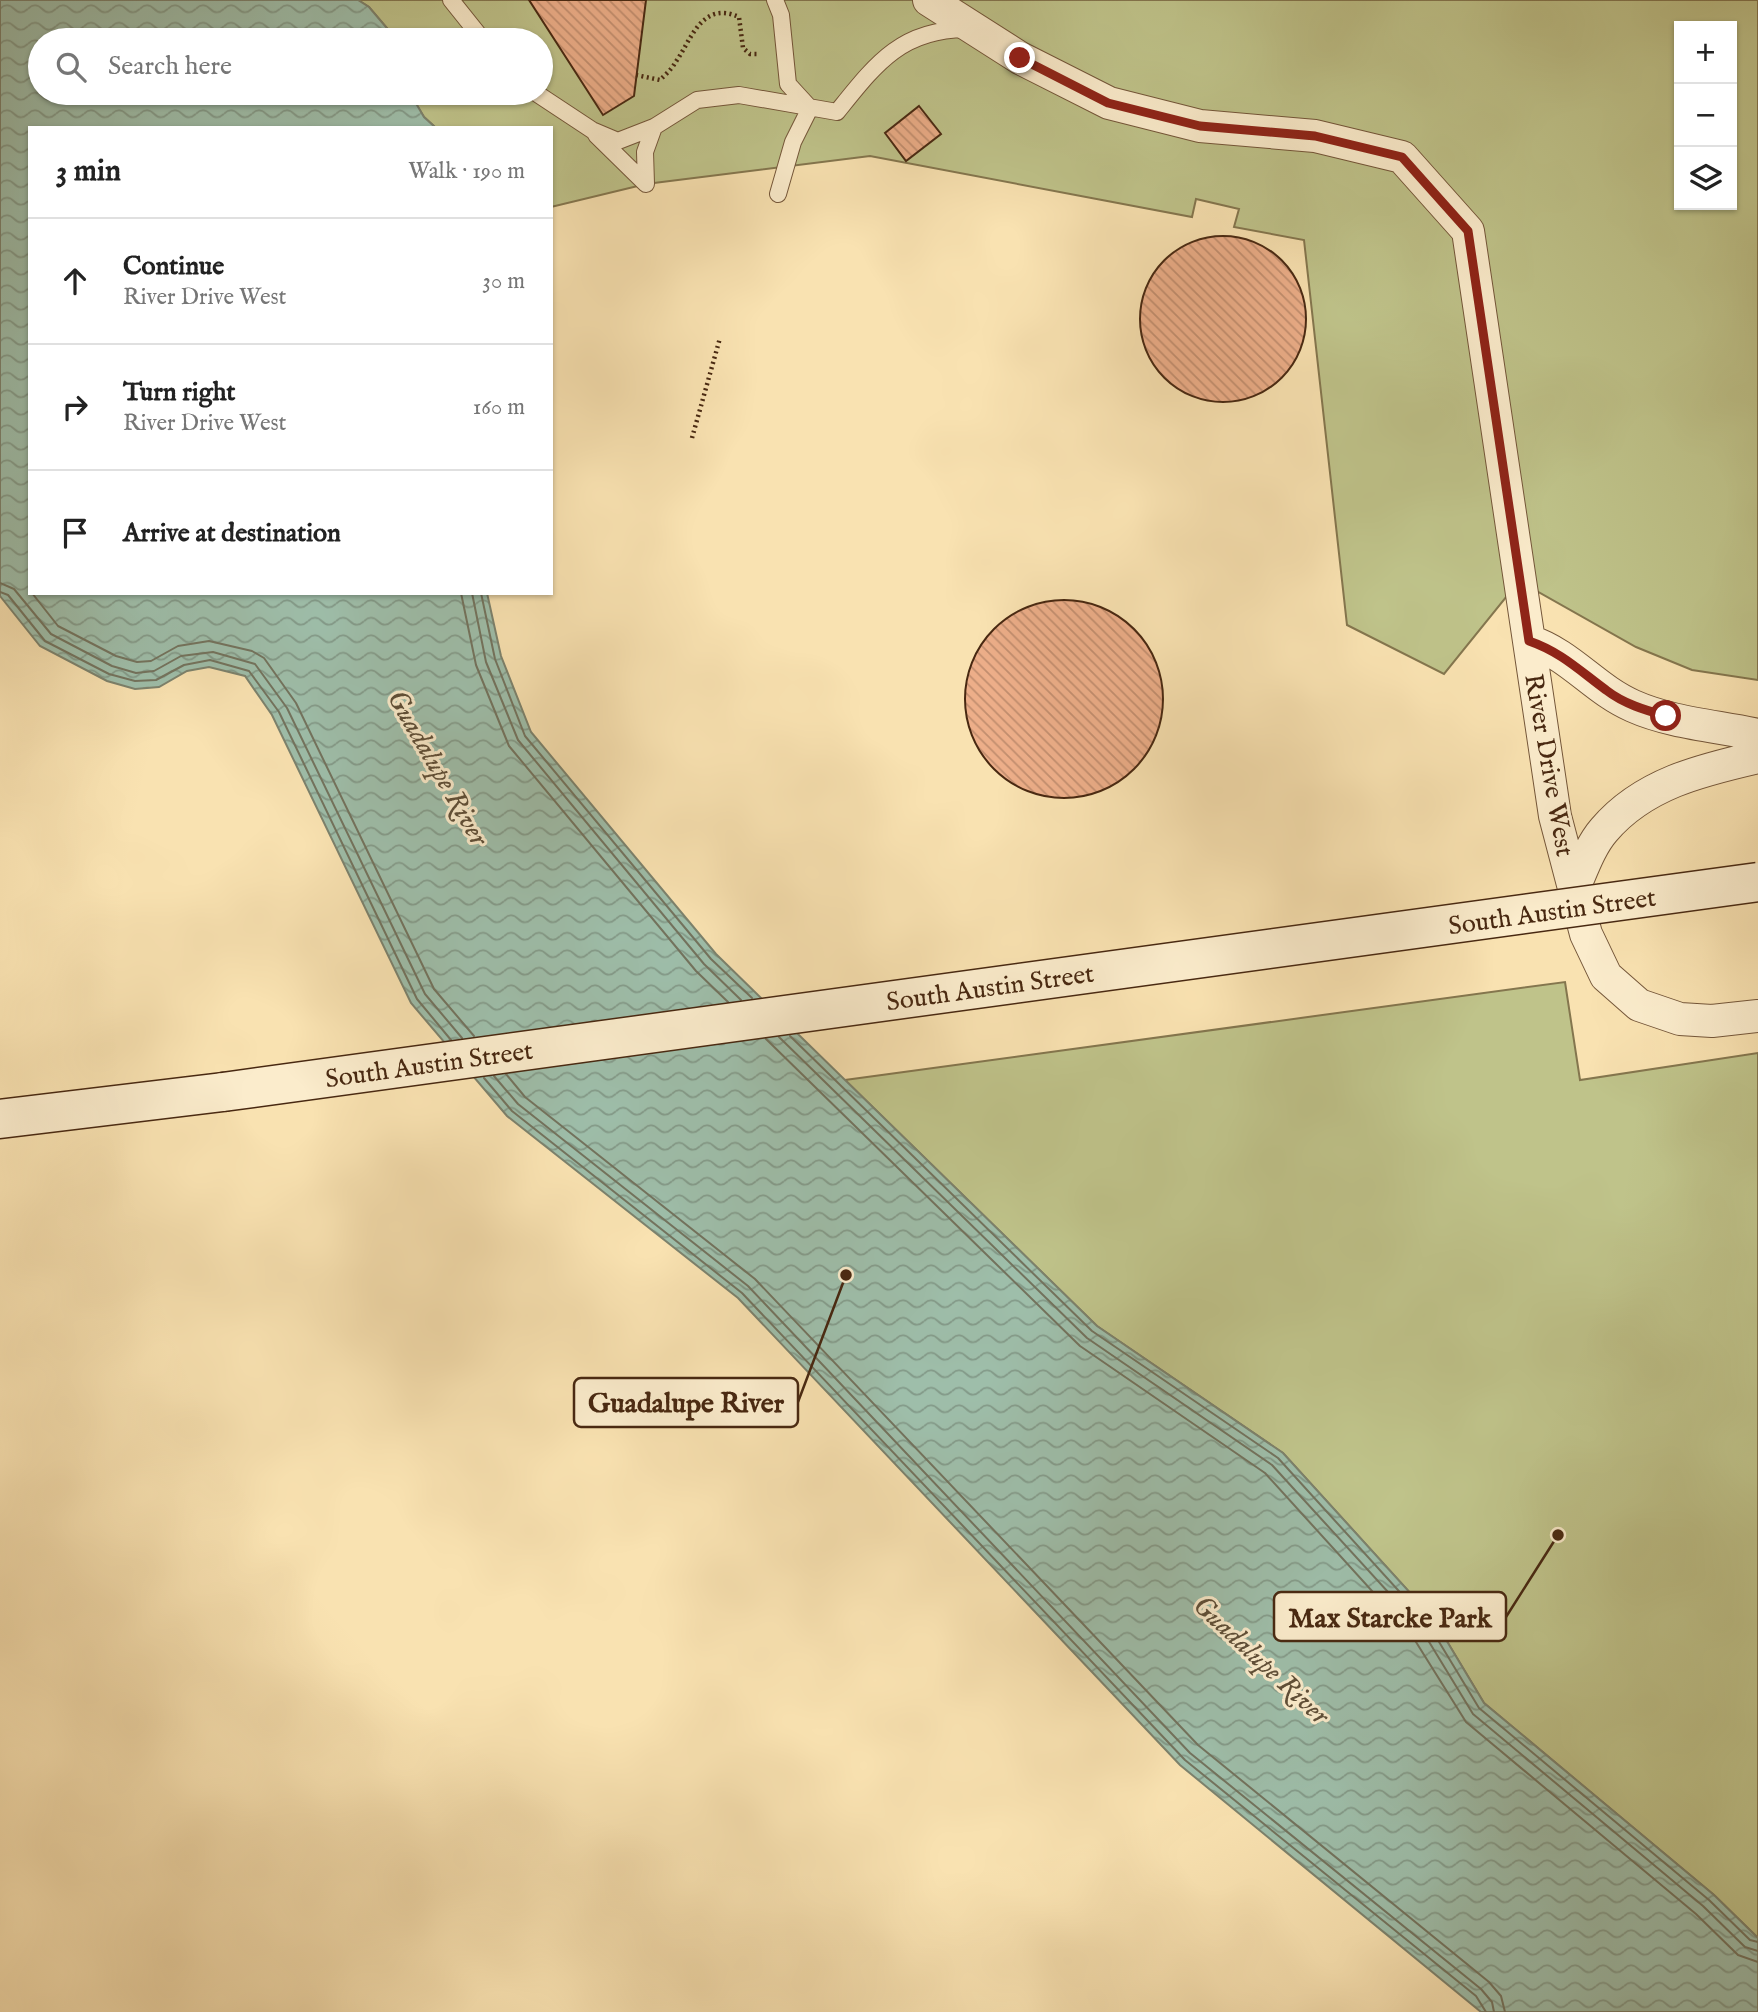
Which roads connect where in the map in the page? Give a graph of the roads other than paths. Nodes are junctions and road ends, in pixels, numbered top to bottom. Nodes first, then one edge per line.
1 (452, 0) edge
2 (775, 0) edge
3 (929, 0) edge
4 (474, 28) edge
5 (971, 29) junction
6 (553, 104) edge
7 (810, 108) junction
8 (654, 127) junction
9 (592, 130) junction
10 (778, 194) dead end
11 (1529, 641) junction
12 (1758, 735) edge
13 (1758, 757) edge
14 (1758, 882) edge
15 (1574, 888) junction
16 (1758, 1016) edge
17 (0, 1119) edge

1 - 4 lane
2 - 7 lane
3 - 5 street, River Drive West
5 - 7 lane
5 - 11 street, River Drive West
6 - 9 lane
7 - 8 lane
7 - 10 lane
8 - 9 lane
8 - 9 lane
11 - 12 street, River Drive West
11 - 15 street, River Drive West
13 - 15 street
14 - 17 main road, South Austin Street, bridge
15 - 16 street, River Drive West

